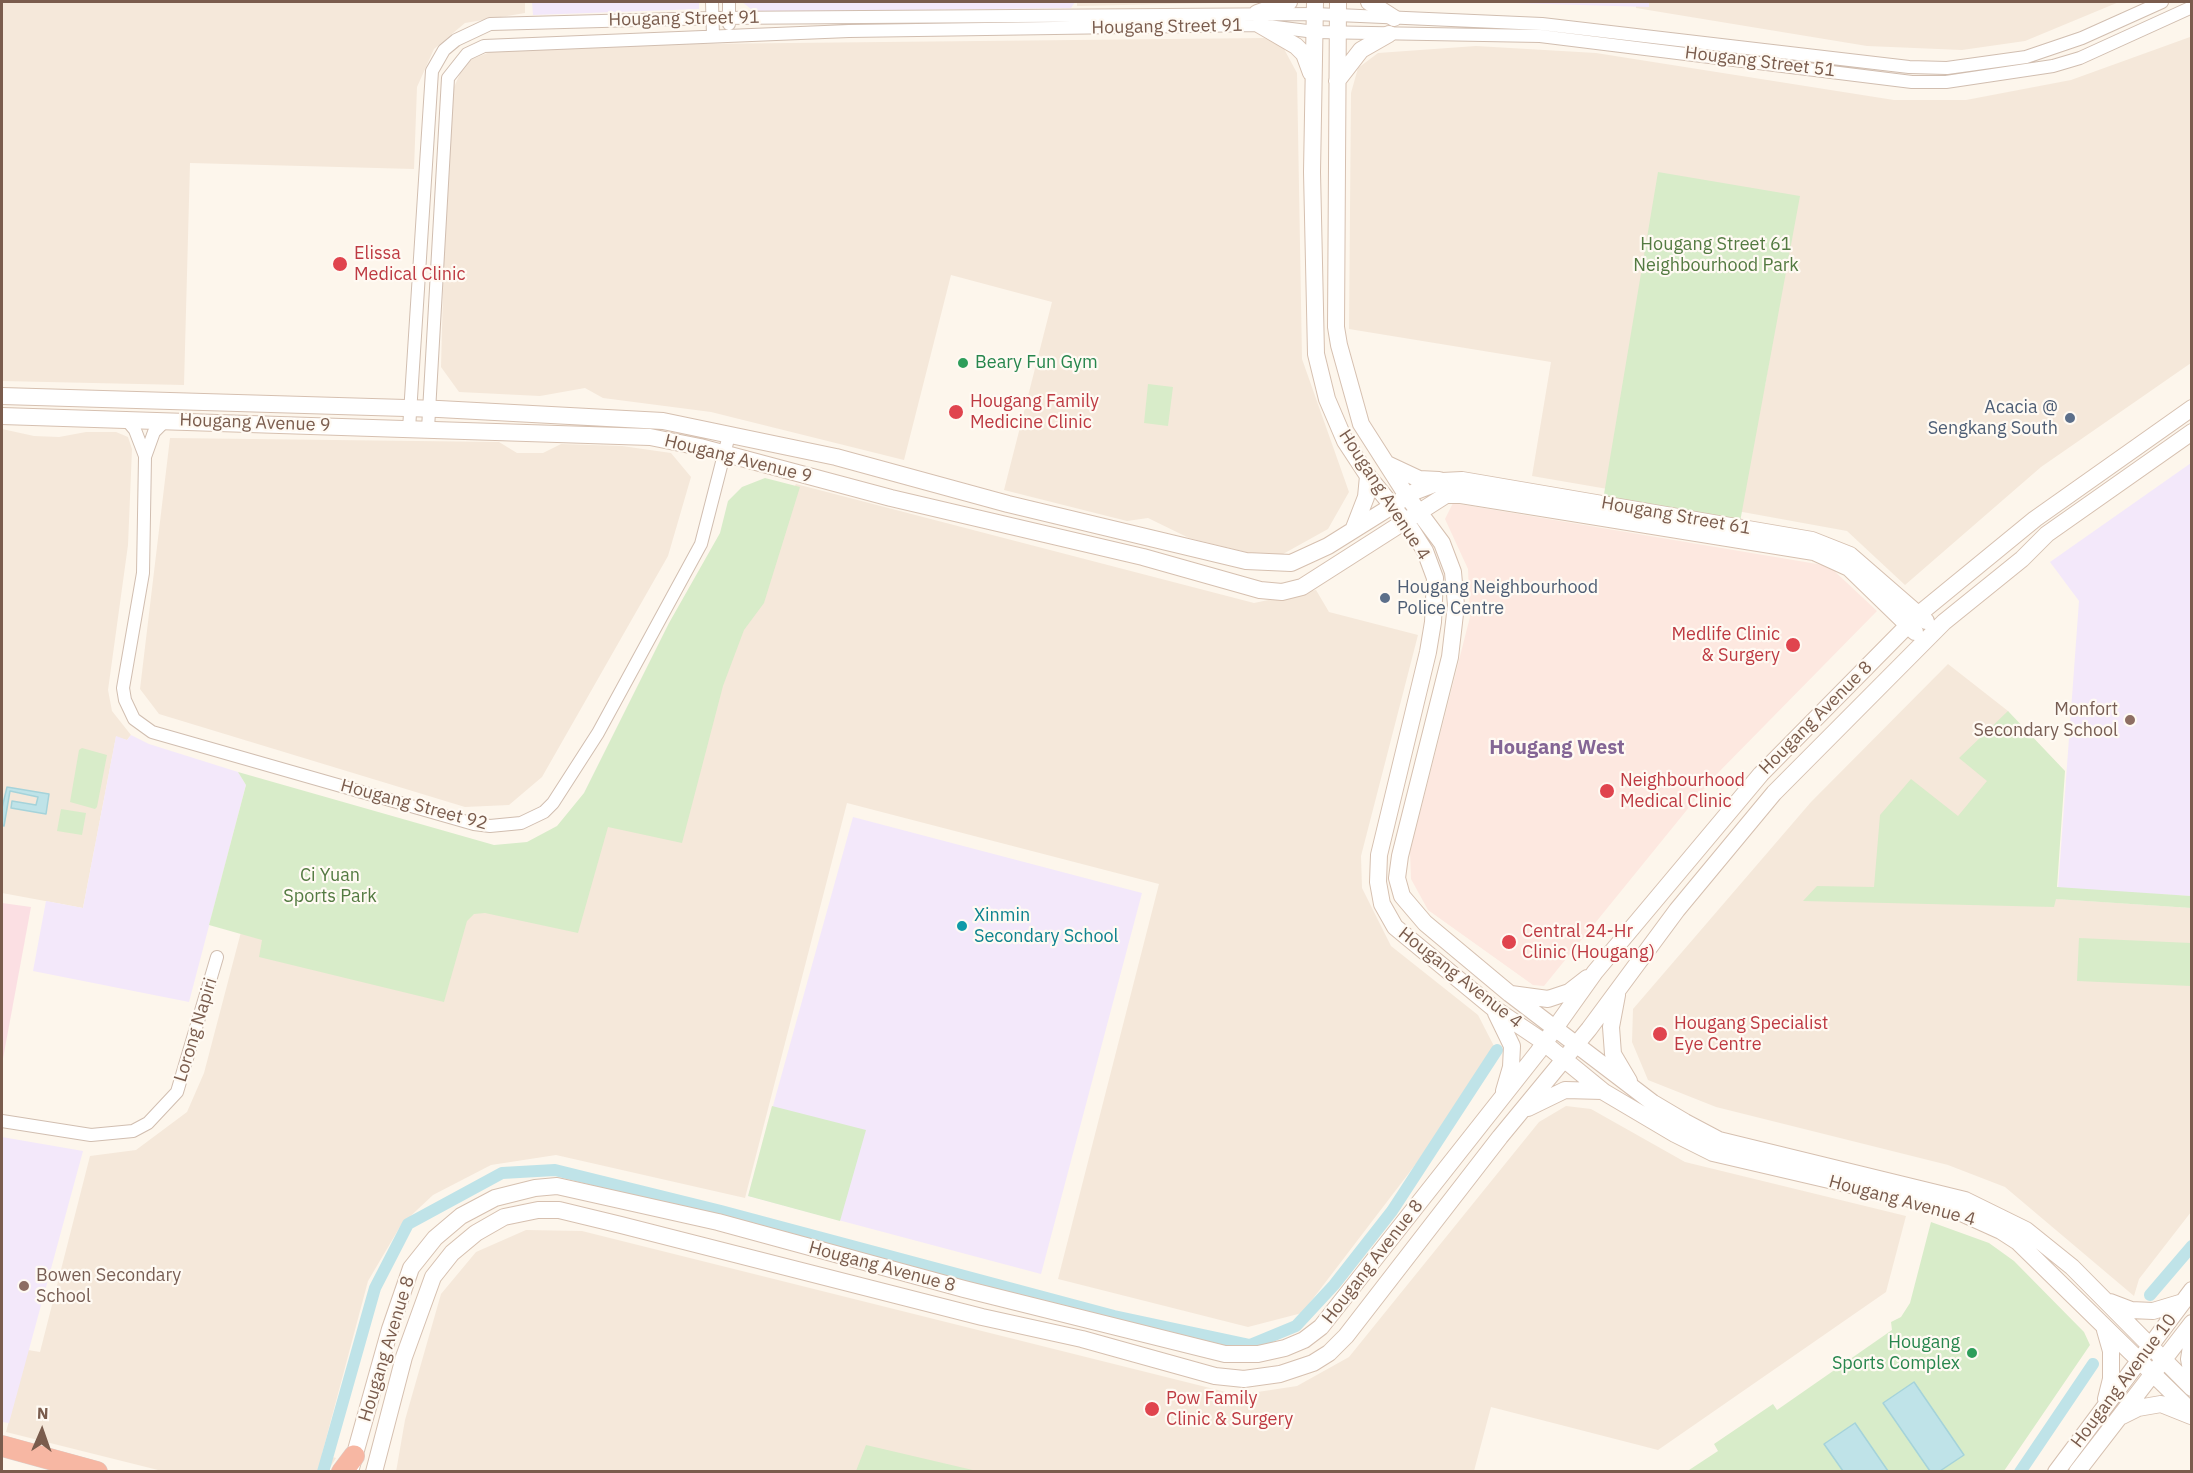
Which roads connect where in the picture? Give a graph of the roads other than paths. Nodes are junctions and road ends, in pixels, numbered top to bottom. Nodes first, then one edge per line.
1 (712, 2) edge
2 (729, 2) edge
3 (1289, 2) edge
4 (1369, 2) edge
5 (2162, 2) edge
6 (2192, 7) edge
7 (1315, 8) edge
8 (1338, 8) edge
9 (713, 18) junction
10 (729, 18) junction
11 (1259, 19) junction
12 (627, 20) junction
13 (1392, 26) junction
14 (1315, 32) junction
15 (1337, 33) junction
16 (729, 35) junction
17 (713, 36) junction
18 (627, 39) junction
19 (1314, 80) junction
20 (1337, 81) junction
21 (2, 396) edge
22 (410, 408) junction
23 (430, 408) junction
24 (2192, 408) edge
25 (2, 416) edge
26 (125, 418) junction
27 (166, 420) junction
28 (409, 429) junction
29 (428, 429) junction
30 (2192, 432) edge
31 (729, 435) junction
32 (724, 456) junction
33 (146, 457) junction
34 (1386, 464) junction
35 (1368, 476) junction
36 (1444, 488) junction
37 (1407, 496) junction
38 (1391, 505) junction
39 (1419, 511) junction
40 (1404, 520) junction
41 (1354, 528) junction
42 (1437, 535) junction
43 (1377, 538) junction
44 (1420, 544) junction
45 (1913, 620) junction
46 (1930, 635) junction
47 (217, 957) dead end
48 (1595, 972) junction
49 (1618, 988) junction
50 (1510, 994) junction
51 (1492, 1007) junction
52 (1555, 1029) junction
53 (1545, 1043) junction
54 (1576, 1044) junction
55 (1563, 1059) junction
56 (1632, 1087) junction
57 (1604, 1092) junction
58 (1503, 1096) junction
59 (1522, 1111) junction
60 (2, 1120) edge
61 (1852, 1179) junction
62 (800, 1244) junction
63 (795, 1269) junction
64 (964, 1289) junction
65 (2187, 1296) edge
66 (2104, 1299) junction
67 (959, 1311) junction
68 (2192, 1323) edge
69 (2104, 1327) junction
70 (2192, 1340) edge
71 (2150, 1346) junction
72 (2163, 1359) junction
73 (2138, 1361) junction
74 (2153, 1374) junction
75 (2192, 1375) edge
76 (2192, 1388) edge
77 (2105, 1406) junction
78 (2192, 1414) edge
79 (2120, 1417) junction
80 (2, 1446) edge
81 (348, 1466) edge
82 (97, 1472) edge
83 (374, 1472) edge
84 (2056, 1472) edge
85 (2077, 1472) edge

1 - 9 street
2 - 10 street
3 - 11 street
4 - 13 street
5 - 13 street, Hougang Street 51
6 - 13 street, Hougang Street 51
7 - 8 street, Hougang Street 51
7 - 11 street, Hougang Street 91
7 - 14 street, Hougang Avenue 4
8 - 13 street, Hougang Street 51
8 - 15 street, Hougang Avenue 4
9 - 10 street, Hougang Street 91
9 - 12 street, Hougang Street 91
9 - 17 street
10 - 11 street, Hougang Street 91
10 - 16 street
11 - 14 street, Hougang Street 91
11 - 16 street, Hougang Street 91
11 - 19 street
12 - 18 street
12 - 22 street, Hougang Street 91
13 - 15 street, Hougang Street 51
13 - 20 street
14 - 15 street, Hougang Street 51
14 - 19 street, Hougang Avenue 4
15 - 20 street, Hougang Avenue 4
16 - 17 street, Hougang Street 91
17 - 18 street, Hougang Street 91
18 - 23 street, Hougang Street 91
19 - 35 street, Hougang Avenue 4
20 - 34 street, Hougang Avenue 4
21 - 22 street, Hougang Avenue 9
22 - 23 street, Hougang Avenue 9
22 - 28 street, Hougang Street 91
23 - 29 street, Hougang Street 91
23 - 31 street, Hougang Avenue 9
24 - 45 street, Hougang Avenue 8
25 - 26 street, Hougang Avenue 9
26 - 27 street, Hougang Avenue 9
26 - 33 street, Hougang Street 92
27 - 28 street, Hougang Avenue 9
27 - 33 street, Hougang Street 92
28 - 29 street, Hougang Avenue 9
29 - 32 street, Hougang Avenue 9
30 - 46 street, Hougang Avenue 8
31 - 32 street, Hougang Street 92
31 - 41 street, Hougang Avenue 9
32 - 33 street, Hougang Street 92
32 - 43 street, Hougang Avenue 9
34 - 36 street
34 - 37 street, Hougang Avenue 4
35 - 38 street, Hougang Avenue 4
35 - 41 street
36 - 37 street, Hougang Street 61
36 - 39 street
36 - 42 street
36 - 45 street, Hougang Street 61
37 - 38 street, Hougang Street 61
37 - 39 street, Hougang Avenue 4
38 - 40 street, Hougang Avenue 4
38 - 41 street, Hougang Avenue 9
39 - 40 street
39 - 42 street, Hougang Avenue 4
40 - 43 street, Hougang Avenue 9
40 - 44 street, Hougang Avenue 4
42 - 50 street, Hougang Avenue 4
43 - 44 street
44 - 51 street, Hougang Avenue 4
45 - 46 street, Hougang Street 61
45 - 48 street, Hougang Avenue 8
46 - 49 street, Hougang Avenue 8
47 - 60 street, Lorong Napiri
48 - 50 street
48 - 52 street, Hougang Avenue 8
49 - 54 street, Hougang Avenue 8
49 - 56 street
50 - 52 street, Hougang Avenue 4
51 - 53 street, Hougang Avenue 4
51 - 58 street
52 - 53 street, Hougang Avenue 8
52 - 54 street, Hougang Avenue 4
53 - 55 street, Hougang Avenue 4
53 - 58 street, Hougang Avenue 8
54 - 55 street, Hougang Avenue 8
54 - 56 street, Hougang Avenue 4
55 - 57 street, Hougang Avenue 4
55 - 59 street, Hougang Avenue 8
56 - 61 street, Hougang Avenue 4
57 - 59 street
57 - 61 street, Hougang Avenue 4
58 - 64 street, Hougang Avenue 8
59 - 67 street, Hougang Avenue 8
61 - 66 street, Hougang Avenue 4
61 - 69 street, Hougang Avenue 4
62 - 63 street
62 - 64 street, Hougang Avenue 8
62 - 81 street, Hougang Avenue 8
63 - 67 street, Hougang Avenue 8
63 - 83 street, Hougang Avenue 8
64 - 67 street
65 - 66 street
65 - 71 street, Hougang Avenue 10
66 - 71 street, Hougang Avenue 4
68 - 72 street, Hougang Avenue 10
69 - 73 street, Hougang Avenue 4
69 - 77 street
70 - 75 street
71 - 72 street, Hougang Avenue 4
71 - 73 street, Hougang Avenue 10
72 - 74 street, Hougang Avenue 10
72 - 76 street, Hougang Avenue 4
73 - 74 street, Hougang Avenue 4
73 - 77 street, Hougang Avenue 10
74 - 78 street, Hougang Avenue 4
74 - 79 street, Hougang Avenue 10
77 - 84 street, Hougang Avenue 10
78 - 79 street
79 - 85 street, Hougang Avenue 10
80 - 82 highway

